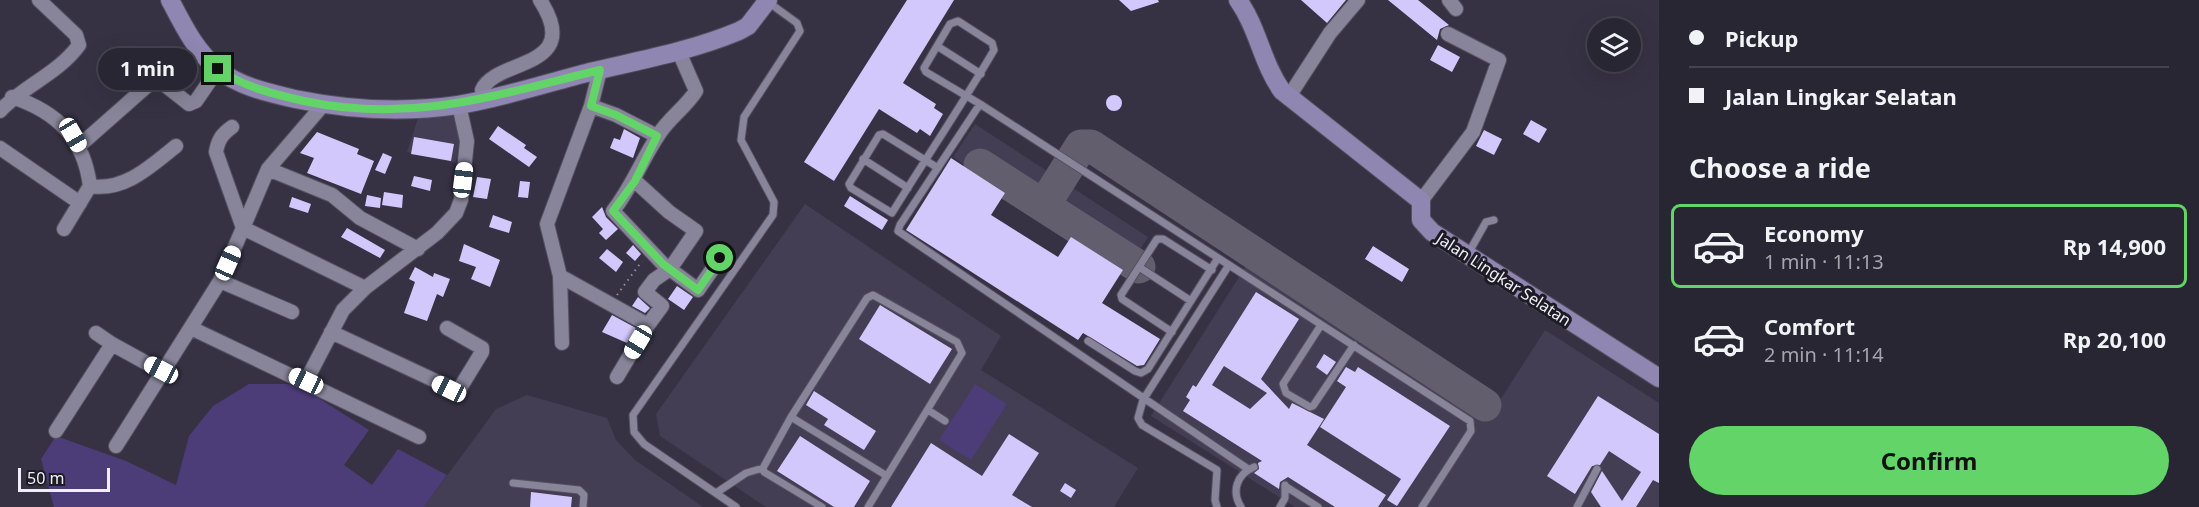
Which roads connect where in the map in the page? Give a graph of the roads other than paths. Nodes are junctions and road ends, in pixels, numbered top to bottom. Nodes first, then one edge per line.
1 (39, 0) edge
2 (170, 0) edge
3 (540, 0) edge
4 (1238, 0) edge
5 (1358, 0) edge
6 (767, 1) edge
7 (1448, 34) dead end
8 (937, 46) junction
9 (679, 52) junction
10 (218, 69) junction
11 (600, 70) junction
12 (981, 74) junction
13 (967, 96) junction
14 (12, 97) junction
15 (485, 98) junction
16 (1288, 98) junction
17 (980, 104) junction
18 (323, 105) junction
19 (459, 105) junction
20 (591, 106) junction
21 (0, 111) edge
22 (232, 128) dead end
23 (657, 136) junction
24 (79, 146) junction
25 (176, 146) dead end
26 (0, 148) edge
27 (863, 159) junction
28 (926, 159) junction
29 (938, 168) junction
30 (268, 169) junction
31 (635, 181) junction
32 (90, 186) junction
33 (908, 188) junction
34 (1421, 201) junction
35 (80, 202) junction
36 (1494, 220) dead end
37 (243, 228) junction
38 (64, 229) dead end
39 (418, 249) junction
40 (1467, 256) junction
41 (720, 258) dead end
42 (1218, 258) junction
43 (1229, 265) junction
44 (1139, 267) junction
45 (670, 269) junction
46 (1212, 270) junction
47 (560, 276) junction
48 (220, 280) junction
49 (366, 288) junction
50 (1191, 300) junction
51 (292, 312) dead end
52 (648, 325) junction
53 (1321, 325) junction
54 (447, 327) dead end
55 (191, 328) junction
56 (1172, 332) junction
57 (96, 333) dead end
58 (331, 333) junction
59 (1088, 341) dead end
60 (562, 343) dead end
61 (112, 344) junction
62 (1354, 345) junction
63 (161, 370) junction
64 (617, 377) dead end
65 (1659, 378) edge
66 (306, 381) junction
67 (1143, 400) junction
68 (928, 410) junction
69 (791, 417) junction
70 (945, 421) dead end
71 (56, 431) dead end
72 (418, 437) dead end
73 (116, 446) dead end
74 (763, 468) junction
75 (1597, 469) dead end
76 (887, 476) junction
77 (513, 483) dead end
78 (716, 493) junction
79 (583, 507) edge
80 (736, 507) edge
81 (822, 507) edge
82 (868, 507) edge
83 (1217, 507) edge
84 (1240, 507) edge
85 (1280, 507) edge
86 (1318, 507) edge
87 (1422, 507) edge
88 (1577, 507) edge

1 - 14 street
2 - 10 main road
3 - 15 street
4 - 16 main road
5 - 16 street
6 - 9 main road
6 - 78 lane
7 - 34 street
8 - 12 lane
8 - 12 lane
8 - 13 lane
9 - 11 main road
9 - 23 street
10 - 18 main road
10 - 24 street
11 - 15 main road
11 - 20 street
12 - 13 lane
13 - 17 lane
13 - 28 lane
14 - 21 street
14 - 24 street
15 - 19 main road
16 - 34 main road
17 - 29 lane
17 - 42 lane
18 - 19 main road
18 - 30 street
19 - 39 street
20 - 23 street
20 - 47 street
22 - 37 street
23 - 31 street
24 - 32 street
25 - 32 street
26 - 35 street
27 - 28 lane
27 - 33 lane
27 - 33 lane
28 - 29 lane
28 - 33 lane
29 - 67 lane
30 - 37 street
30 - 39 street
31 - 45 street
31 - 45 street
32 - 35 street
34 - 40 main road, Jalan Lingkar Selatan
35 - 38 street
36 - 40 lane
37 - 48 street
37 - 49 street
39 - 49 street
40 - 65 main road, Jalan Lingkar Selatan
41 - 45 street
42 - 43 lane
42 - 46 lane
43 - 53 lane
43 - 67 lane
44 - 46 lane
44 - 50 lane
44 - 56 lane
45 - 52 street
46 - 50 lane
47 - 52 street
47 - 60 street
48 - 51 street
48 - 55 street
49 - 58 street
50 - 56 lane
52 - 64 street
53 - 62 lane
53 - 62 lane
54 - 58 street
55 - 63 street
55 - 66 street
56 - 59 lane
57 - 61 street
58 - 66 street
61 - 63 street
61 - 71 street
62 - 87 lane
63 - 73 street
66 - 72 street
67 - 83 lane
67 - 84 lane
68 - 69 lane
68 - 70 lane
68 - 76 lane
69 - 74 lane
69 - 76 lane
74 - 78 lane
74 - 81 lane
75 - 88 lane
76 - 82 lane
77 - 79 lane
78 - 80 lane
85 - 86 lane

